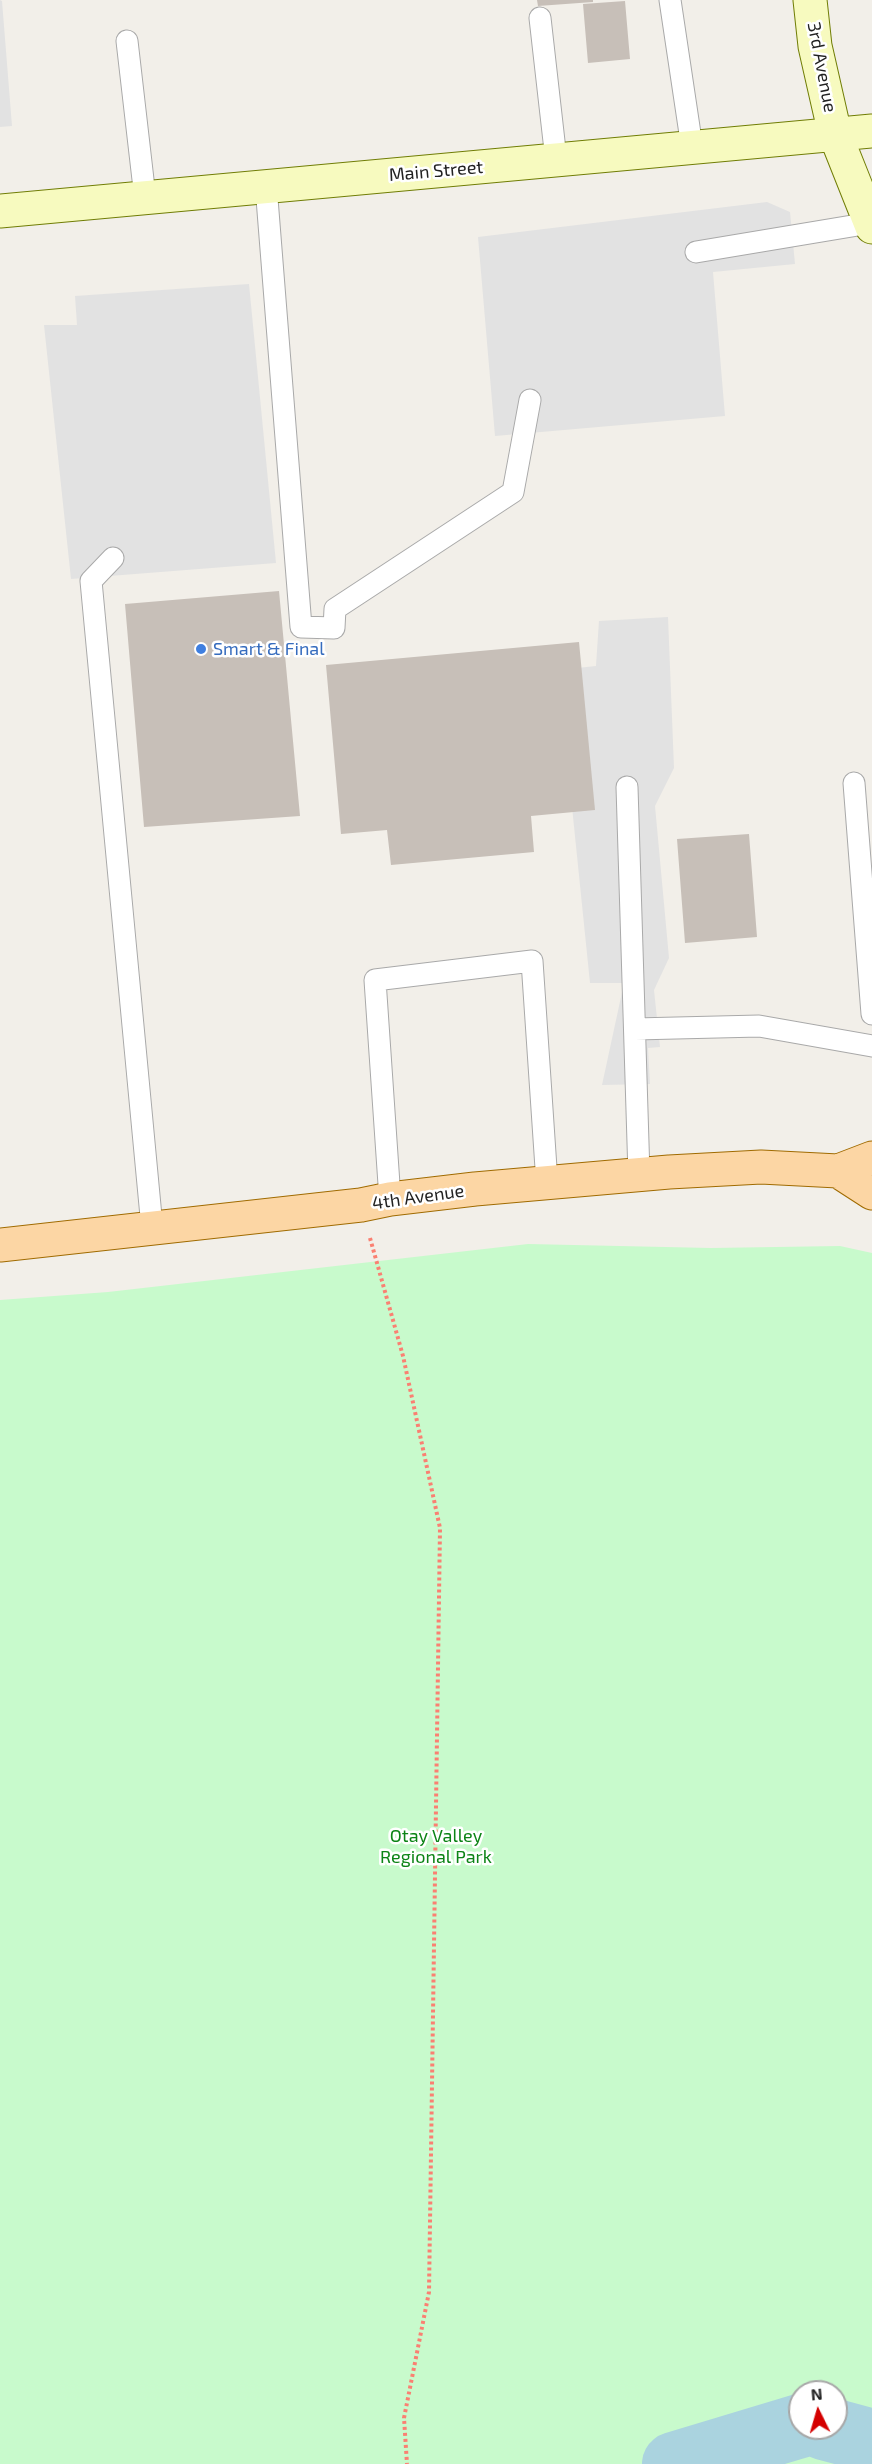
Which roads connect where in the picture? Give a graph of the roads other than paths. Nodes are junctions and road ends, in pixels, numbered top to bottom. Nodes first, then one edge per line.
1 (670, 0) edge
2 (810, 0) edge
3 (540, 18) dead end
4 (126, 41) dead end
5 (872, 131) edge
6 (835, 134) junction
7 (692, 147) junction
8 (556, 159) junction
9 (266, 186) junction
10 (145, 197) junction
11 (0, 211) edge
12 (871, 225) edge
13 (696, 252) dead end
14 (530, 400) dead end
15 (113, 558) dead end
16 (854, 783) dead end
17 (627, 787) dead end
18 (872, 1014) edge
19 (635, 1029) junction
20 (872, 1046) edge
21 (872, 1158) edge
22 (838, 1171) junction
23 (639, 1174) junction
24 (547, 1183) junction
25 (872, 1193) edge
26 (375, 1202) junction
27 (152, 1227) junction
28 (0, 1245) edge

1 - 7 lane
2 - 6 main road, 3rd Avenue
3 - 8 lane
4 - 10 lane
5 - 6 main road, Main Street
6 - 7 main road, Main Street
6 - 12 main road, 3rd Avenue
7 - 8 main road, Main Street
8 - 9 main road, Main Street
9 - 10 main road, Main Street
9 - 14 lane
10 - 11 main road, Main Street
12 - 13 lane
15 - 27 lane
16 - 18 lane
17 - 19 lane
19 - 20 lane
19 - 23 lane
21 - 22 main road, 4th Avenue
22 - 23 main road, 4th Avenue
22 - 25 main road, 4th Avenue
23 - 24 main road, 4th Avenue
24 - 26 main road, 4th Avenue
24 - 26 lane
26 - 27 main road, 4th Avenue
27 - 28 main road, 4th Avenue

